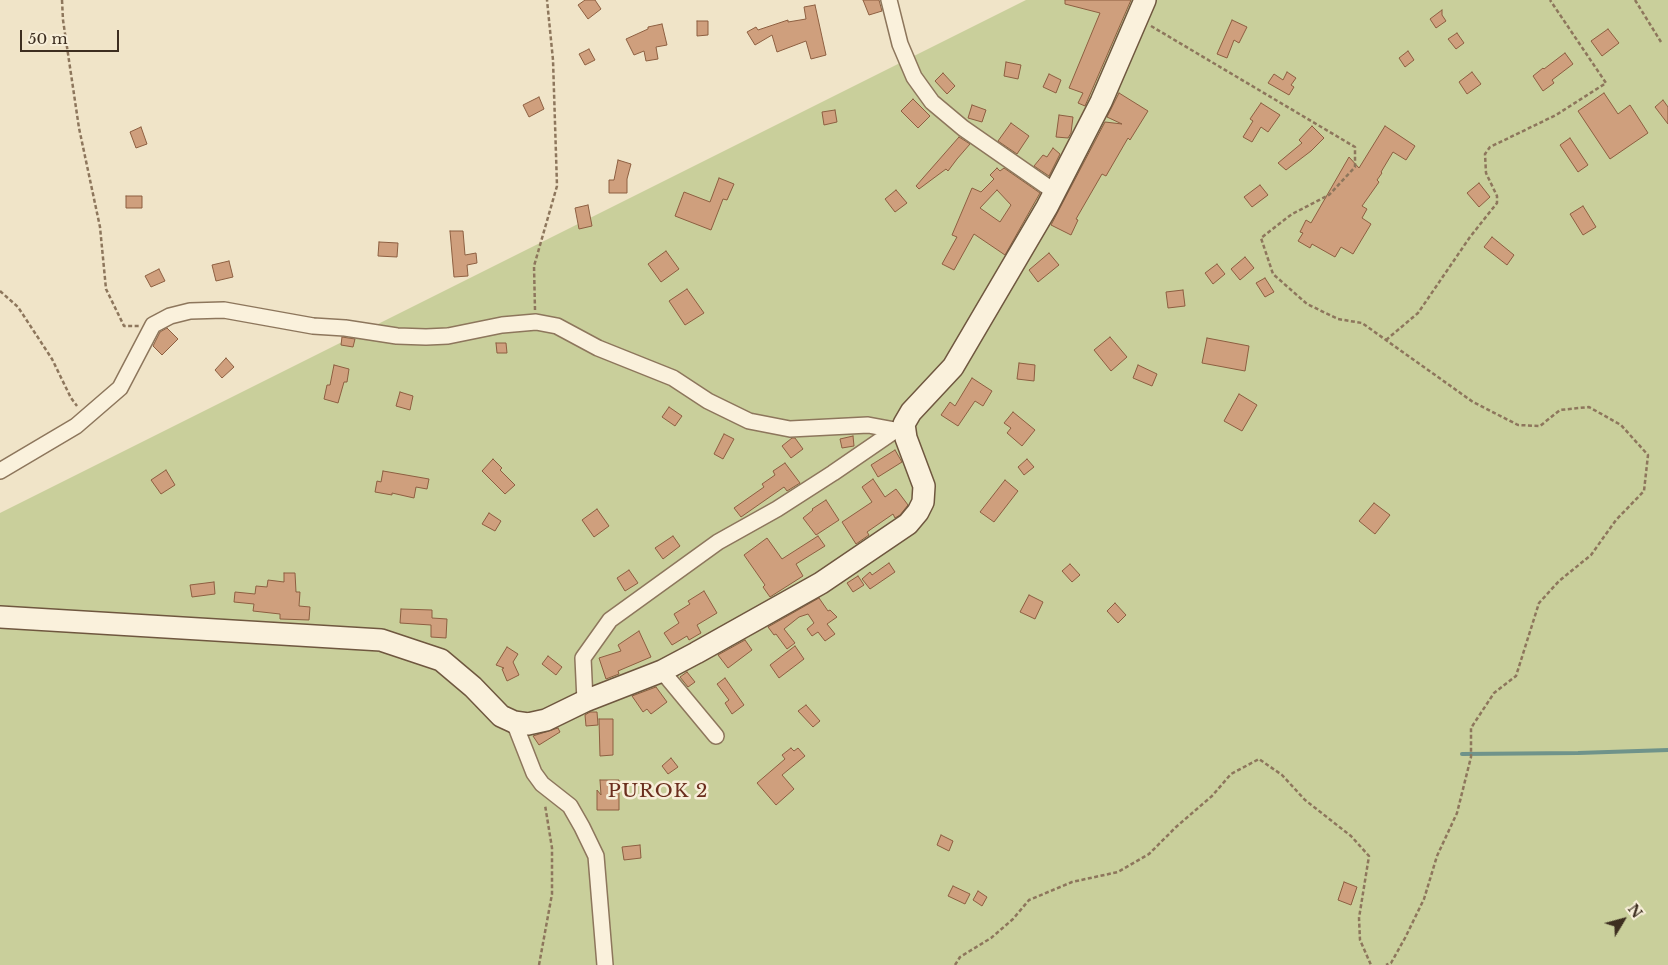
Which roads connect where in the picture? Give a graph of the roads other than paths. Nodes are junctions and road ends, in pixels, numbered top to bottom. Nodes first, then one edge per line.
1 (889, 0) edge
2 (1141, 9) edge
3 (1055, 192) junction
4 (900, 427) junction
5 (0, 471) edge
6 (0, 617) edge
7 (662, 671) junction
8 (585, 701) junction
9 (514, 722) junction
10 (716, 736) dead end
11 (605, 965) edge

1 - 3 street
2 - 3 street
3 - 4 street
4 - 5 street
4 - 7 street
4 - 8 street
6 - 9 street
7 - 8 street
7 - 10 street
8 - 9 street
9 - 11 street

